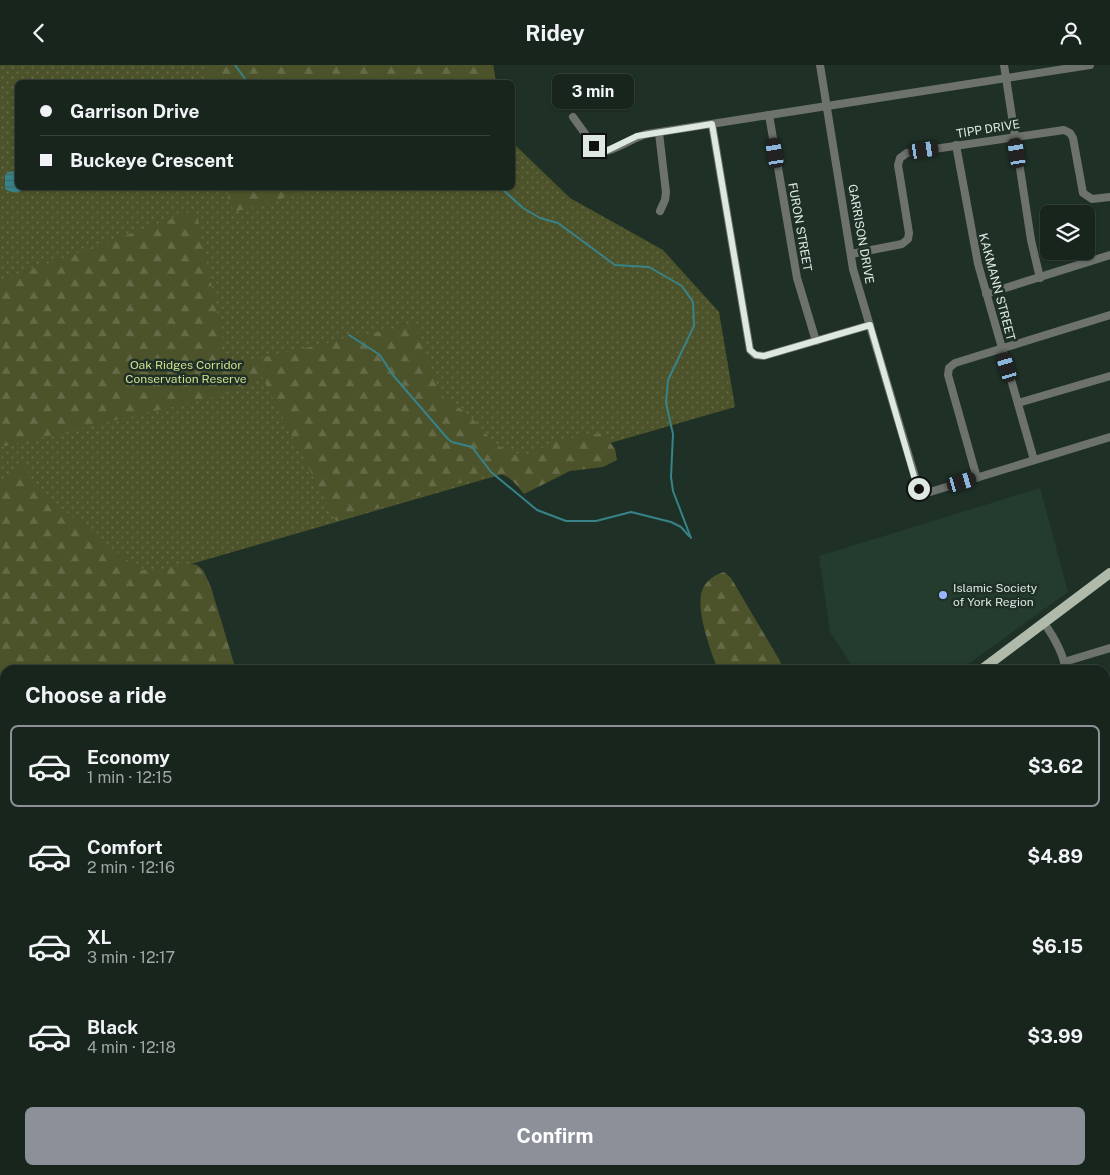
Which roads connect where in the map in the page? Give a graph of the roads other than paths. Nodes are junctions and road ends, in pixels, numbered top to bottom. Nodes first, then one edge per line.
1 (820, 65) edge
2 (1004, 65) edge
3 (1090, 65) edge
4 (1006, 78) junction
5 (827, 106) junction
6 (768, 115) junction
7 (573, 117) dead end
8 (712, 124) junction
9 (659, 133) junction
10 (1014, 137) junction
11 (956, 145) junction
12 (1110, 197) edge
13 (660, 211) dead end
14 (851, 254) junction
15 (1110, 255) edge
16 (1040, 278) junction
17 (986, 294) junction
18 (1110, 315) edge
19 (870, 325) junction
20 (816, 341) junction
21 (1001, 349) junction
22 (1110, 376) edge
23 (1018, 403) junction
24 (1110, 437) edge
25 (1034, 460) junction
26 (977, 478) junction
27 (1110, 573) edge
28 (1044, 623) junction
29 (1110, 648) edge
30 (988, 665) edge
31 (1065, 665) edge
32 (1068, 665) edge

1 - 5 street, GARRISON DRIVE
2 - 4 street
3 - 4 street
4 - 5 street
4 - 10 street
5 - 6 street
5 - 14 street, GARRISON DRIVE
6 - 8 street
6 - 20 street, FURON STREET
7 - 9 street
8 - 9 street
8 - 20 street
9 - 13 street
10 - 11 street, TIPP DRIVE
10 - 12 street, TIPP DRIVE
10 - 16 street
11 - 14 street, TIPP DRIVE
11 - 17 street, KAKMANN STREET
14 - 19 street, GARRISON DRIVE
15 - 16 street
16 - 17 street
17 - 21 street, KAKMANN STREET
18 - 21 street
19 - 20 street
19 - 26 street, GARRISON DRIVE
21 - 23 street, KAKMANN STREET
21 - 26 street
22 - 23 street
23 - 25 street, KAKMANN STREET
24 - 25 street, GARRISON DRIVE
25 - 26 street, GARRISON DRIVE
27 - 28 main road
28 - 30 main road
28 - 31 street
29 - 32 street

